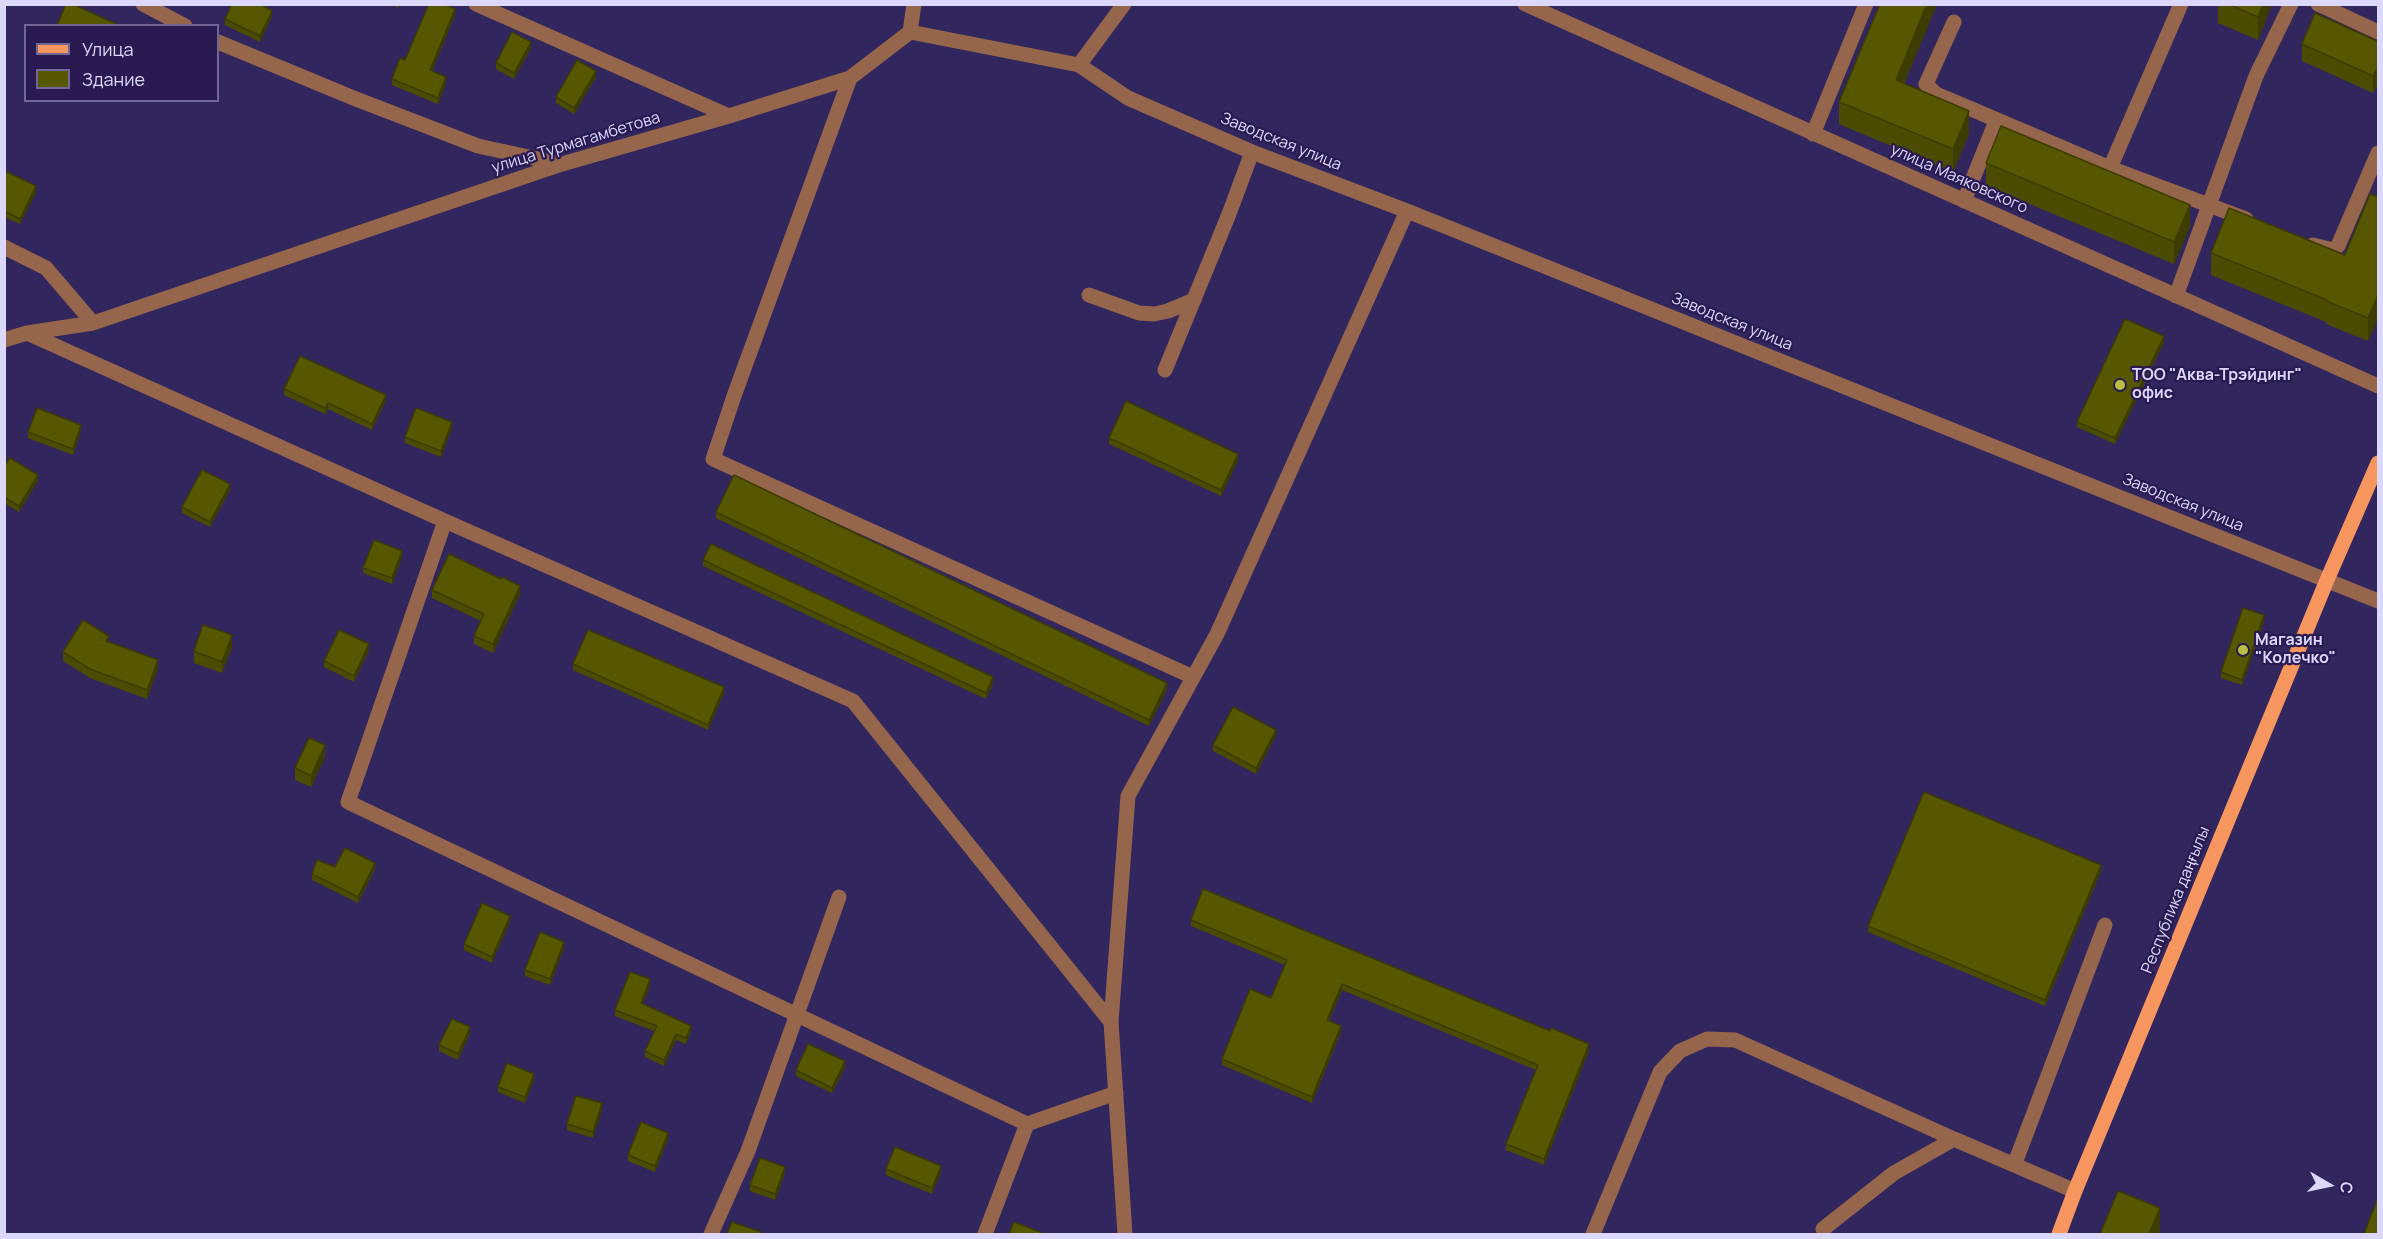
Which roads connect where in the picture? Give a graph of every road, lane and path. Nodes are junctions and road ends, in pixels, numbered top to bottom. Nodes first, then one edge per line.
1 (143, 4) edge
2 (476, 4) edge
3 (914, 4) edge
4 (1124, 4) edge
5 (1525, 4) edge
6 (1866, 4) edge
7 (2181, 4) edge
8 (2291, 4) edge
9 (2319, 4) edge
10 (1953, 22) dead end
11 (181, 24) edge
12 (909, 32) junction
13 (2379, 32) edge
14 (219, 42) edge
15 (1079, 65) junction
16 (850, 78) junction
17 (729, 116) junction
18 (1996, 121) junction
19 (1813, 134) junction
20 (1252, 152) junction
21 (2379, 153) edge
22 (562, 164) junction
23 (2110, 168) junction
24 (1964, 201) junction
25 (2208, 204) junction
26 (1407, 211) junction
27 (2261, 225) edge
28 (2303, 241) edge
29 (4, 247) edge
30 (1089, 296) dead end
31 (2175, 296) junction
32 (1194, 300) junction
33 (93, 323) junction
34 (27, 333) junction
35 (4, 340) edge
36 (1165, 370) dead end
37 (2379, 386) edge
38 (2379, 463) edge
39 (445, 521) junction
40 (2327, 580) junction
41 (2379, 602) edge
42 (1193, 677) junction
43 (838, 897) dead end
44 (2105, 925) dead end
45 (796, 1015) junction
46 (1112, 1022) junction
47 (1116, 1092) junction
48 (1027, 1124) junction
49 (1954, 1138) junction
50 (2015, 1163) junction
51 (2075, 1191) junction
52 (1823, 1229) dead end
53 (711, 1234) edge
54 (985, 1234) edge
55 (1125, 1234) edge
56 (1593, 1234) edge
57 (2059, 1234) edge

1 - 11 street
2 - 17 street
3 - 12 street
4 - 15 street
5 - 19 street, улица Маяковского
6 - 19 street
7 - 23 street
8 - 25 street
9 - 13 street
10 - 18 street
12 - 15 street
12 - 16 street, улица Турмагамбетова
14 - 22 street
15 - 20 street, Заводская улица
16 - 17 street, улица Турмагамбетова
16 - 42 street
17 - 22 street, улица Турмагамбетова
18 - 23 street
18 - 24 street
19 - 24 street, улица Маяковского
20 - 26 street, Заводская улица
20 - 32 street
21 - 28 street
22 - 33 street, улица Турмагамбетова
23 - 25 street
24 - 31 street, улица Маяковского
25 - 27 street
25 - 31 street
26 - 40 street, Заводская улица
26 - 42 street
29 - 33 street
30 - 32 street
31 - 37 street, улица Маяковского
32 - 36 street
33 - 34 street, улица Турмагамбетова
34 - 35 street, улица Турмагамбетова
34 - 39 street
38 - 40 main road, Республика даңғылы
39 - 45 street
39 - 46 street
40 - 41 street, Заводская улица
40 - 51 main road, Республика даңғылы
42 - 46 street
43 - 45 street
44 - 50 street
45 - 48 street
45 - 53 street
46 - 47 street
47 - 48 street
47 - 55 street
48 - 54 street
49 - 50 street
49 - 52 street
49 - 56 street
50 - 51 street
51 - 57 main road, Республика даңғылы

